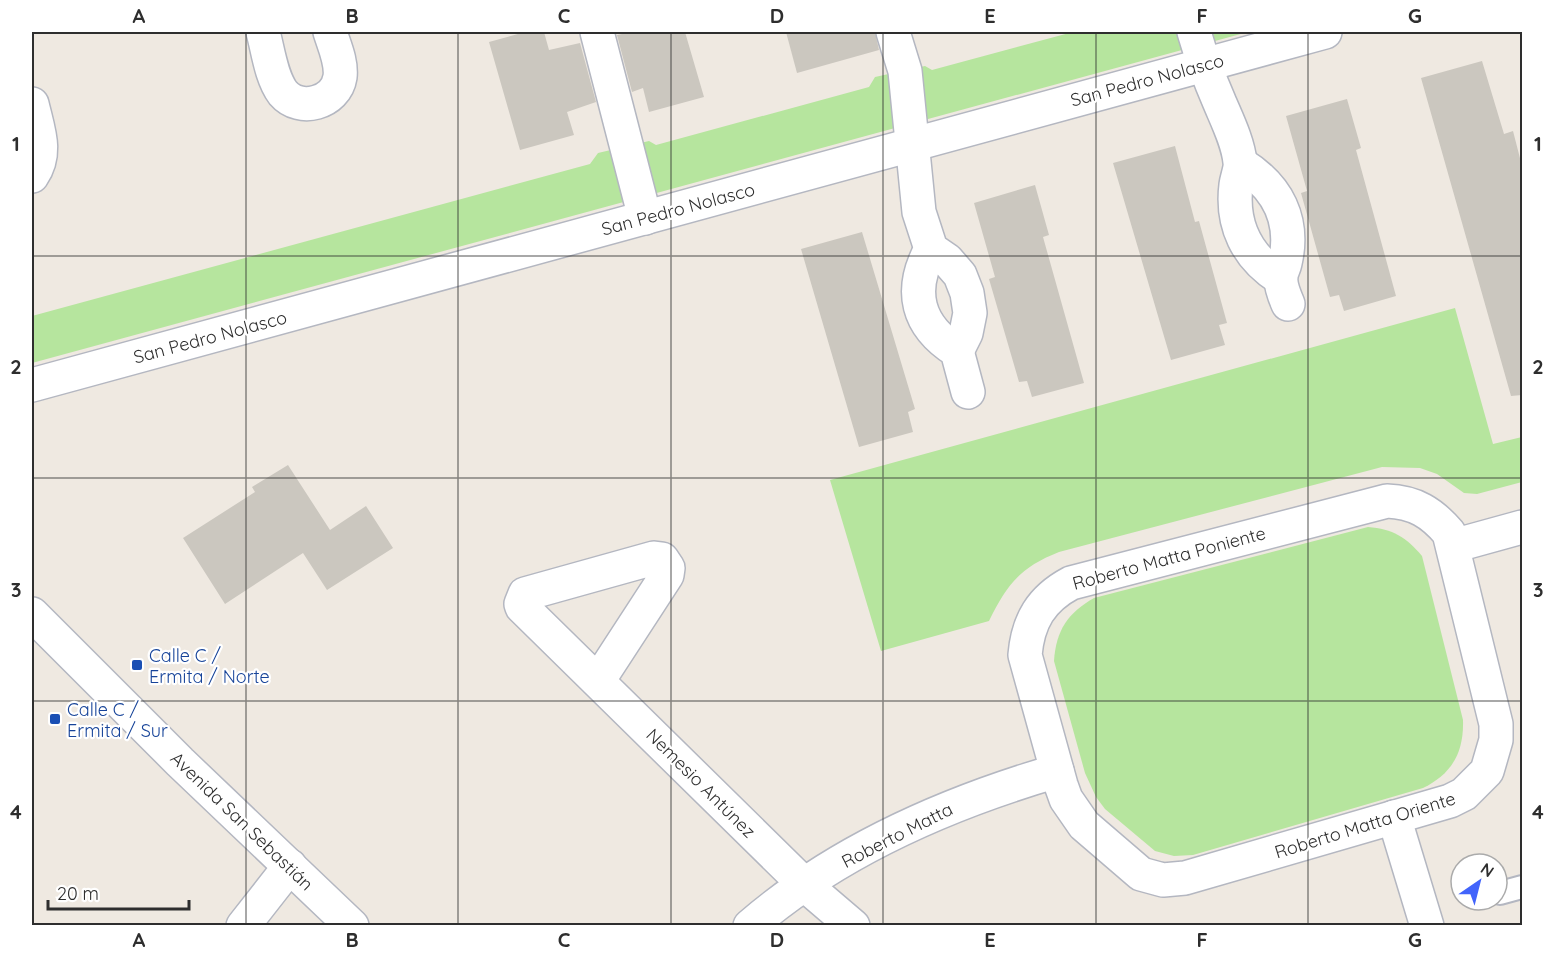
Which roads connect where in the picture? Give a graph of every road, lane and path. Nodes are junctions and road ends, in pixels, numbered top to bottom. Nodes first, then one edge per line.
1 (263, 32) edge
2 (330, 32) edge
3 (597, 32) edge
4 (894, 32) edge
5 (1194, 32) edge
6 (1325, 32) edge
7 (1204, 65) junction
8 (32, 104) edge
9 (912, 145) junction
10 (1241, 164) junction
11 (32, 176) edge
12 (645, 218) junction
13 (931, 249) junction
14 (957, 351) junction
15 (32, 385) edge
16 (968, 392) dead end
17 (1522, 527) edge
18 (1453, 546) junction
19 (32, 614) edge
20 (598, 681) dead end
21 (1057, 771) junction
22 (1394, 817) junction
23 (290, 866) junction
24 (805, 885) junction
25 (243, 926) edge
26 (352, 926) edge
27 (750, 926) edge
28 (853, 926) edge
29 (1426, 926) edge

1 - 2 street
3 - 12 street
4 - 9 street
5 - 7 street
6 - 7 street, San Pedro Nolasco
7 - 9 street, San Pedro Nolasco
7 - 10 street
8 - 11 street
9 - 12 street, San Pedro Nolasco
9 - 13 street
10 - 10 street
12 - 15 street, San Pedro Nolasco
13 - 14 street
13 - 14 street
14 - 16 street
17 - 18 street
18 - 21 street, Roberto Matta Poniente
18 - 22 street, Roberto Matta Oriente
19 - 23 street, Avenida San Sebastián
20 - 24 street, Nemesio Antúnez
21 - 22 street, Roberto Matta Oriente
21 - 24 street, Roberto Matta
22 - 29 street
23 - 25 street
23 - 26 street, Avenida San Sebastián
24 - 27 street, Roberto Matta
24 - 28 street, Nemesio Antúnez

